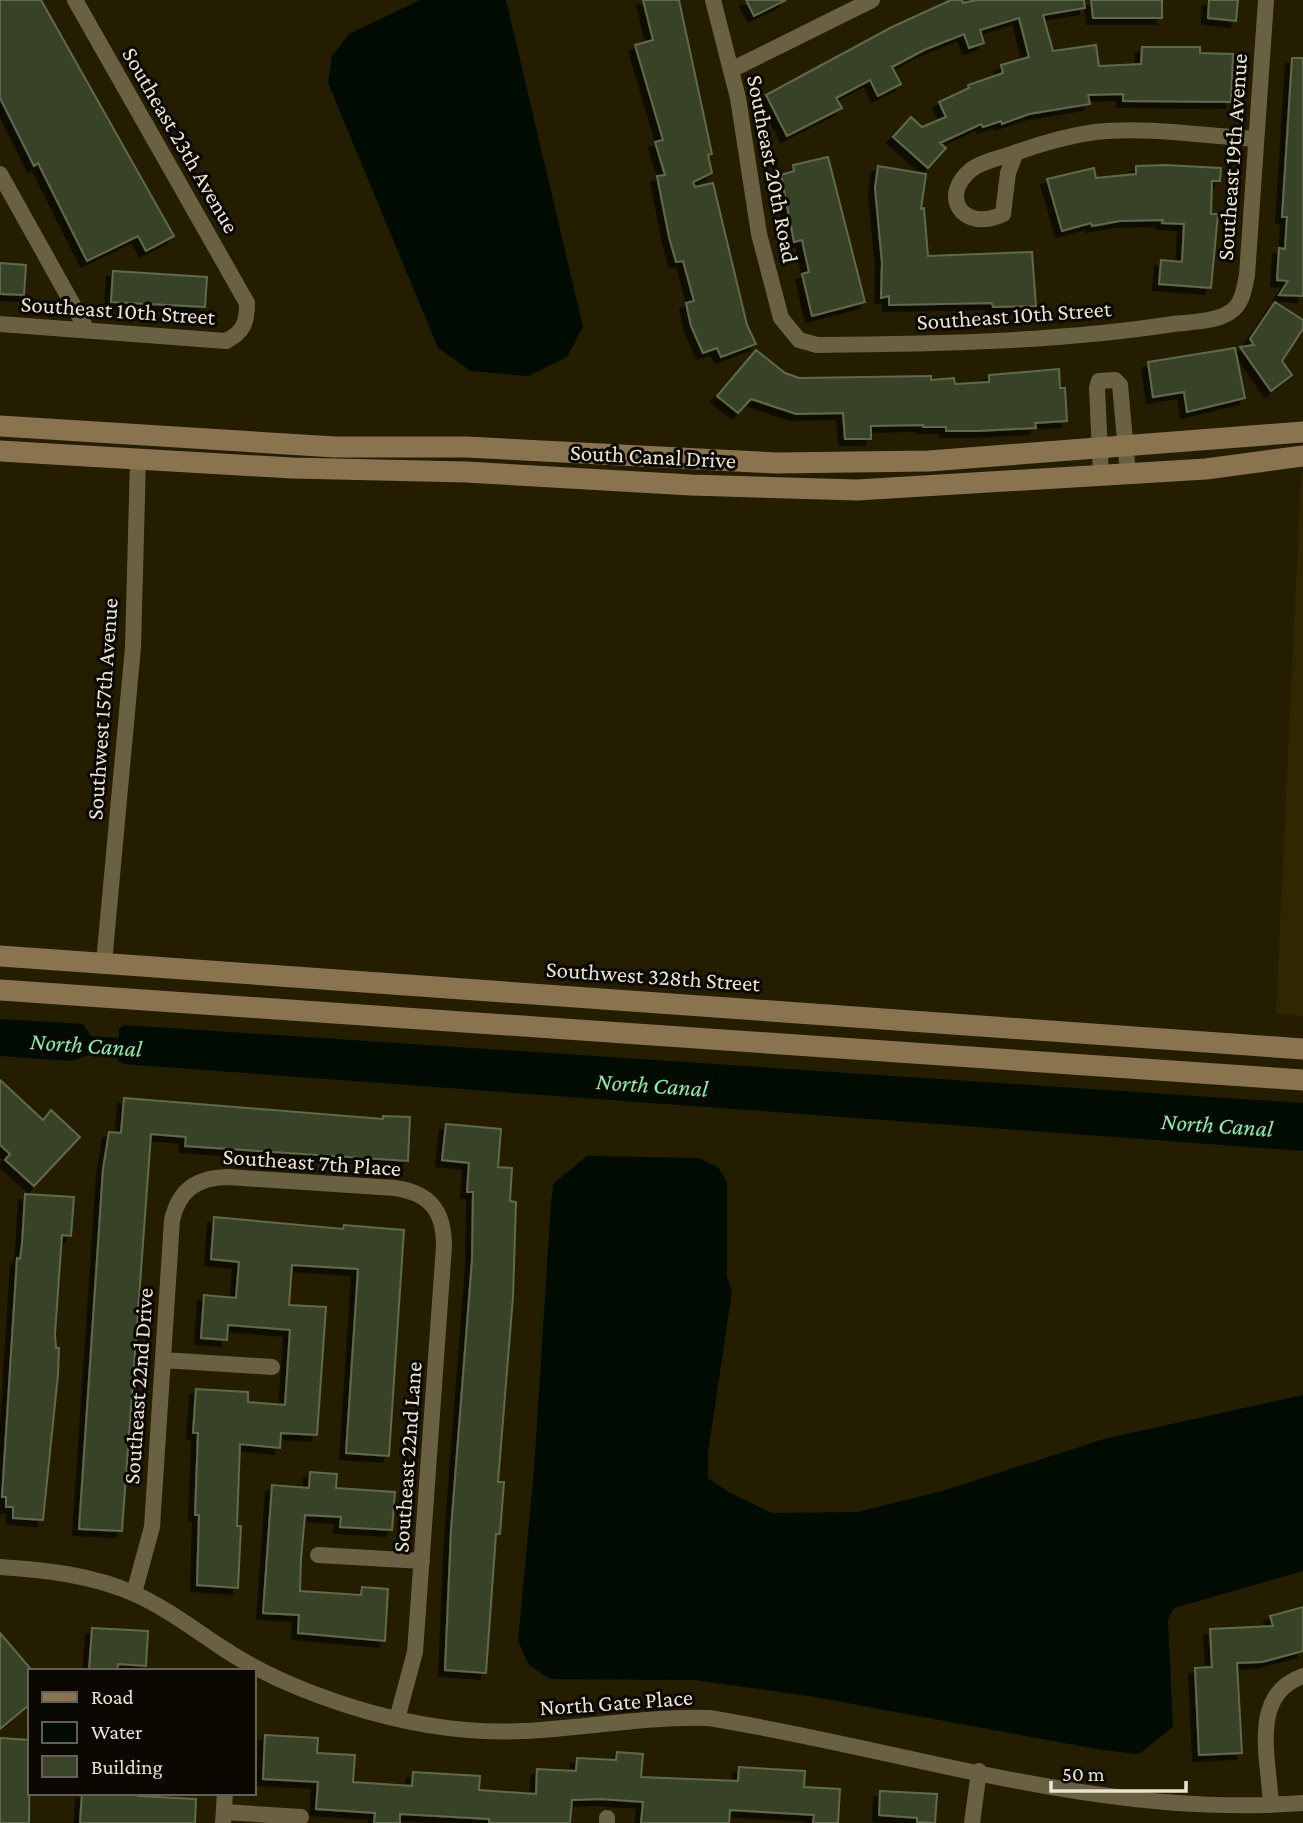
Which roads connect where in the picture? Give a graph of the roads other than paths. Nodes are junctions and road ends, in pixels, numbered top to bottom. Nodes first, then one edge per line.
1 (75, 0) edge
2 (713, 0) edge
3 (872, 0) edge
4 (1266, 0) edge
5 (732, 70) junction
6 (1256, 139) junction
7 (1017, 152) junction
8 (0, 174) edge
9 (247, 303) joint
10 (1231, 312) joint
11 (0, 324) edge
12 (88, 330) junction
13 (799, 340) joint
14 (0, 426) edge
15 (1303, 432) edge
16 (1126, 447) junction
17 (1099, 450) junction
18 (0, 451) edge
19 (1303, 456) edge
20 (138, 459) junction
21 (1128, 474) junction
22 (1101, 476) junction
23 (0, 956) edge
24 (104, 963) junction
25 (0, 990) edge
26 (1303, 1049) edge
27 (1303, 1080) edge
28 (192, 1185) joint
29 (429, 1200) joint
30 (163, 1360) junction
31 (272, 1367) dead end
32 (318, 1555) dead end
33 (422, 1561) junction
34 (0, 1567) edge
35 (134, 1594) junction
36 (251, 1669) edge
37 (256, 1672) edge
38 (1303, 1676) edge
39 (397, 1718) junction
40 (979, 1771) junction
41 (225, 1795) edge
42 (1303, 1803) edge
43 (1271, 1805) junction
44 (1214, 1806) junction
45 (223, 1817) edge
46 (301, 1817) dead end
47 (972, 1823) edge
48 (1214, 1823) edge

1 - 9 street, Southeast 23th Avenue
2 - 5 street, Southeast 20th Road
3 - 5 street
4 - 6 street, Southeast 19th Avenue
5 - 13 street, Southeast 20th Road
6 - 7 street
6 - 10 street, Southeast 19th Avenue
7 - 7 street
8 - 12 street
9 - 12 street, Southeast 10th Street
10 - 13 street, Southeast 10th Street
11 - 12 street, Southeast 10th Street
14 - 17 street, South Canal Drive
15 - 16 street, South Canal Drive
16 - 17 street, South Canal Drive
16 - 17 street
16 - 21 street
17 - 22 street
18 - 20 street, South Canal Drive
19 - 21 street, South Canal Drive
20 - 22 street, South Canal Drive
20 - 24 street, Southwest 157th Avenue
21 - 22 street, South Canal Drive
23 - 24 street, Southwest 328th Street
24 - 26 street, Southwest 328th Street
25 - 27 street
28 - 29 street, Southeast 7th Place
28 - 30 street, Southeast 22nd Drive
29 - 33 street, Southeast 22nd Lane
30 - 31 street
30 - 35 street, Southeast 22nd Drive
32 - 33 street
33 - 39 street, Southeast 22nd Lane
34 - 35 street, North Gate Place
35 - 36 street, North Gate Place
37 - 39 street, North Gate Place
38 - 43 street
39 - 40 street, North Gate Place
40 - 44 street, North Gate Place
40 - 47 street
41 - 45 street
42 - 43 street, North Gate Place
43 - 44 street, North Gate Place
44 - 48 street
45 - 46 street

